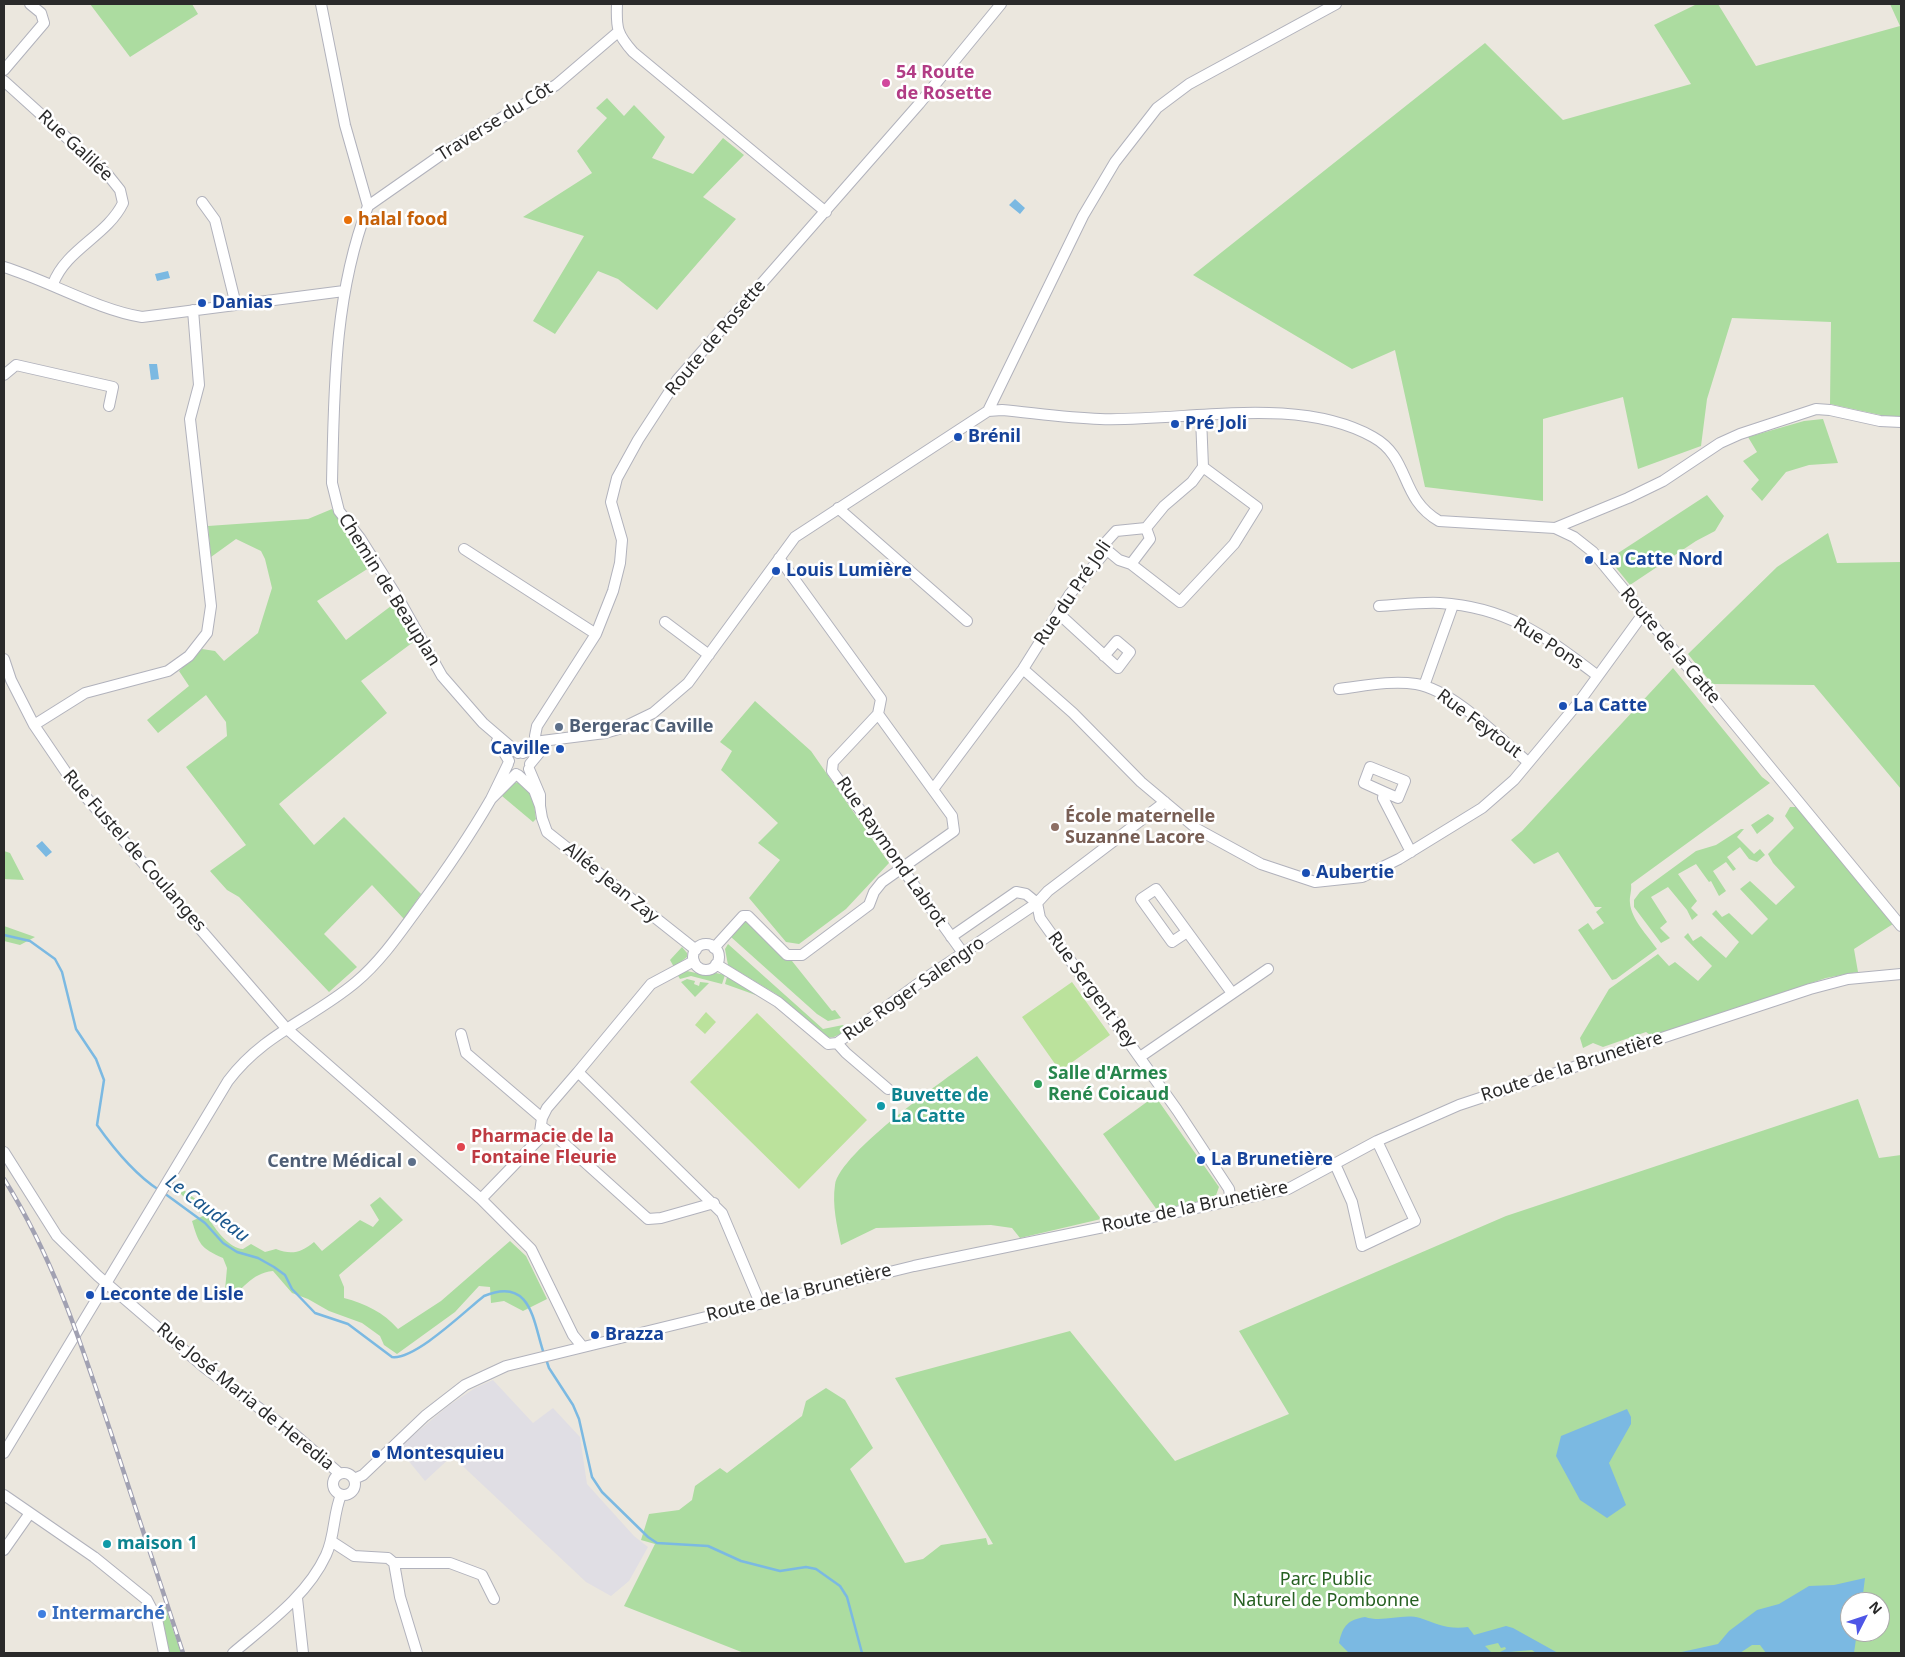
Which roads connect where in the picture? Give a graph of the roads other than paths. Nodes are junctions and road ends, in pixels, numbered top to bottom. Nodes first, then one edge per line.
1 (30, 4) edge
2 (321, 4) edge
3 (617, 4) edge
4 (1001, 4) edge
5 (1336, 4) edge
6 (618, 32) junction
7 (4, 70) edge
8 (4, 81) edge
9 (202, 202) dead end
10 (368, 206) junction
11 (826, 212) junction
12 (4, 267) edge
13 (53, 284) junction
14 (344, 291) junction
15 (236, 305) junction
16 (193, 310) junction
17 (4, 375) edge
18 (109, 406) dead end
19 (988, 411) junction
20 (1201, 417) junction
21 (1901, 422) edge
22 (1203, 467) junction
23 (838, 508) junction
24 (1146, 528) junction
25 (1555, 528) junction
26 (464, 549) dead end
27 (1107, 550) junction
28 (779, 558) junction
29 (1131, 564) junction
30 (1453, 604) junction
31 (1379, 606) dead end
32 (1058, 613) junction
33 (1643, 614) junction
34 (966, 621) dead end
35 (665, 622) dead end
36 (596, 634) junction
37 (709, 655) junction
38 (1104, 656) dead end
39 (4, 659) edge
40 (1023, 669) junction
41 (1598, 676) junction
42 (1424, 686) junction
43 (1339, 689) dead end
44 (878, 714) junction
45 (483, 723) junction
46 (34, 725) junction
47 (538, 747) junction
48 (520, 753) junction
49 (1528, 762) junction
50 (508, 763) junction
51 (530, 767) junction
52 (517, 775) junction
53 (934, 788) junction
54 (1384, 792) dead end
55 (490, 799) junction
56 (1165, 802) junction
57 (540, 806) junction
58 (1411, 852) junction
59 (904, 869) junction
60 (1037, 903) junction
61 (1901, 926) edge
62 (1187, 932) junction
63 (951, 937) junction
64 (714, 948) junction
65 (696, 950) junction
66 (963, 953) junction
67 (694, 961) junction
68 (716, 964) junction
69 (1268, 969) dead end
70 (1901, 974) edge
71 (1232, 993) junction
72 (286, 1028) junction
73 (461, 1034) dead end
74 (837, 1043) junction
75 (1140, 1057) junction
76 (578, 1072) junction
77 (888, 1089) dead end
78 (542, 1122) junction
79 (1377, 1141) junction
80 (4, 1152) edge
81 (1335, 1164) junction
82 (481, 1199) junction
83 (1231, 1202) junction
84 (714, 1203) junction
85 (106, 1282) junction
86 (760, 1303) junction
87 (582, 1346) junction
88 (4, 1453) edge
89 (340, 1473) junction
90 (354, 1479) junction
91 (341, 1495) junction
92 (4, 1496) edge
93 (30, 1514) junction
94 (331, 1541) junction
95 (4, 1550) edge
96 (394, 1563) junction
97 (297, 1598) junction
98 (494, 1599) dead end
99 (164, 1653) edge
100 (233, 1653) edge
101 (303, 1653) edge
102 (417, 1653) edge

1 - 7 street
2 - 10 street
3 - 6 street
4 - 11 street, Route de Rosette
5 - 19 street
6 - 10 street, Traverse du Côt
6 - 11 street
8 - 13 street, Rue Galilée
9 - 15 street
10 - 14 street, Chemin de Beauplan
11 - 36 street, Route de Rosette
12 - 13 street
13 - 16 street
14 - 15 street
14 - 45 street, Chemin de Beauplan
15 - 16 street
16 - 46 street
17 - 18 street
19 - 20 street, Route de la Catte
19 - 23 street
20 - 22 street
20 - 25 street, Route de la Catte
21 - 25 street
22 - 24 street
22 - 29 street
23 - 28 street
23 - 34 street
24 - 27 street, Rue du Pré Joli
24 - 29 street
25 - 33 street, Route de la Catte
26 - 36 street
27 - 29 street
27 - 32 street, Rue du Pré Joli
28 - 37 street
28 - 44 street
30 - 31 street, Rue Pons
30 - 41 street, Rue Pons
30 - 42 street
32 - 38 street
32 - 40 street, Rue du Pré Joli
33 - 41 street
33 - 61 street, Route de la Catte
35 - 37 street
36 - 47 street, Route de Rosette
37 - 47 street
39 - 46 street, Rue Fustel de Coulanges
40 - 53 street, Rue du Pré Joli
40 - 56 street
41 - 49 street
42 - 43 street, Rue Feytout
42 - 49 street, Rue Feytout
44 - 53 street
44 - 59 street, Rue Raymond Labrot
45 - 48 street, Chemin de Beauplan
45 - 50 street, Chemin de Beauplan
46 - 72 street, Rue Fustel de Coulanges
47 - 48 street
47 - 51 street
48 - 50 street
48 - 51 street
49 - 58 street
50 - 52 street
50 - 55 street
51 - 52 street
51 - 57 street, Allée Jean Zay
52 - 55 street
52 - 57 street, Allée Jean Zay
53 - 59 street
54 - 58 street
55 - 72 street
56 - 58 street
56 - 60 street, Rue Roger Salengro
57 - 65 street, Allée Jean Zay
59 - 63 street, Rue Raymond Labrot
59 - 64 street
60 - 63 street
60 - 66 street, Rue Roger Salengro
60 - 75 street, Rue Sergent Rey
62 - 62 street
62 - 71 street
63 - 66 street, Rue Raymond Labrot
64 - 65 street
64 - 68 street
65 - 67 street
66 - 74 street, Rue Roger Salengro
67 - 68 street
67 - 76 street
68 - 74 street, Rue Roger Salengro
69 - 71 street
70 - 79 street, Route de la Brunetière
71 - 75 street
72 - 82 street, Rue Fustel de Coulanges
72 - 85 street
73 - 78 street
74 - 77 street
75 - 83 street, Rue Sergent Rey
76 - 78 street
76 - 84 street
78 - 82 street
78 - 84 street
79 - 81 street, Route de la Brunetière
79 - 81 street
80 - 85 street, Rue José Maria de Heredia
81 - 83 street, Route de la Brunetière
82 - 87 street, Rue Fustel de Coulanges
83 - 86 street, Route de la Brunetière
84 - 86 street
85 - 88 street
85 - 89 street, Rue José Maria de Heredia
86 - 87 street, Route de la Brunetière
87 - 90 street, Route de la Brunetière
89 - 90 street
89 - 91 street
90 - 91 street
91 - 94 street
92 - 93 street
93 - 95 street
93 - 99 street
94 - 96 street
94 - 97 street
96 - 98 street
96 - 102 street
97 - 100 street
97 - 101 street

